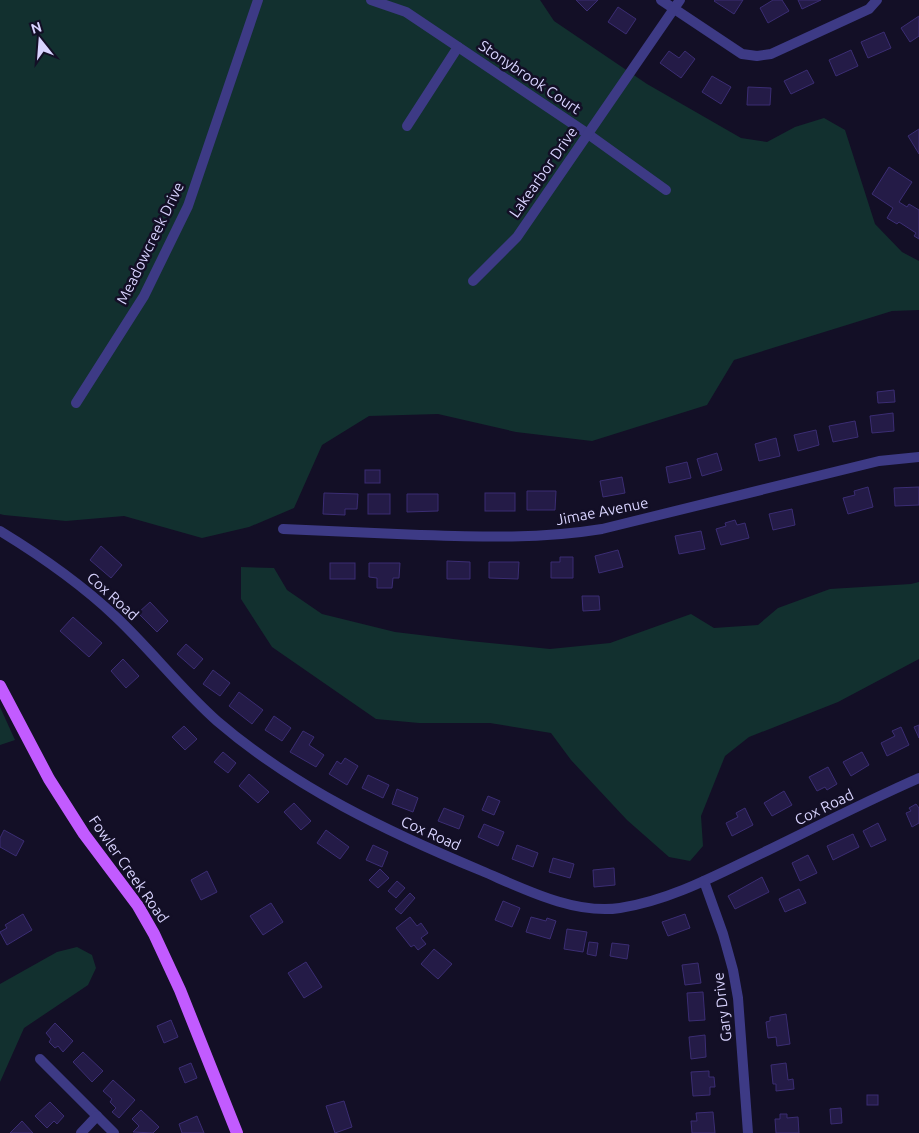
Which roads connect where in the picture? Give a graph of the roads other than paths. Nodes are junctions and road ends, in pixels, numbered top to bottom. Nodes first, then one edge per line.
1 (258, 0) edge
2 (371, 0) edge
3 (661, 0) edge
4 (680, 0) edge
5 (877, 0) edge
6 (674, 9) junction
7 (458, 47) junction
8 (407, 126) dead end
9 (588, 134) junction
10 (666, 190) dead end
11 (473, 280) dead end
12 (76, 403) dead end
13 (919, 458) edge
14 (284, 529) dead end
15 (0, 531) edge
16 (0, 686) edge
17 (919, 778) edge
18 (704, 881) junction
19 (40, 1059) dead end
20 (97, 1116) junction
21 (81, 1133) edge
22 (114, 1133) edge
23 (237, 1133) edge
24 (748, 1133) edge

1 - 12 street, Meadowcreek Drive
2 - 7 street, Stonybrook Court
3 - 6 street
4 - 6 street, Lakearbor Drive
5 - 6 street
6 - 9 street, Lakearbor Drive
7 - 8 street
7 - 9 street, Stonybrook Court
9 - 10 street, Stonybrook Court
9 - 11 street, Lakearbor Drive
13 - 14 street, Jimae Avenue
15 - 18 street, Cox Road
16 - 23 main road, Fowler Creek Road
17 - 18 street, Cox Road
18 - 24 street, Gary Drive
19 - 20 street
20 - 21 street
20 - 22 street

